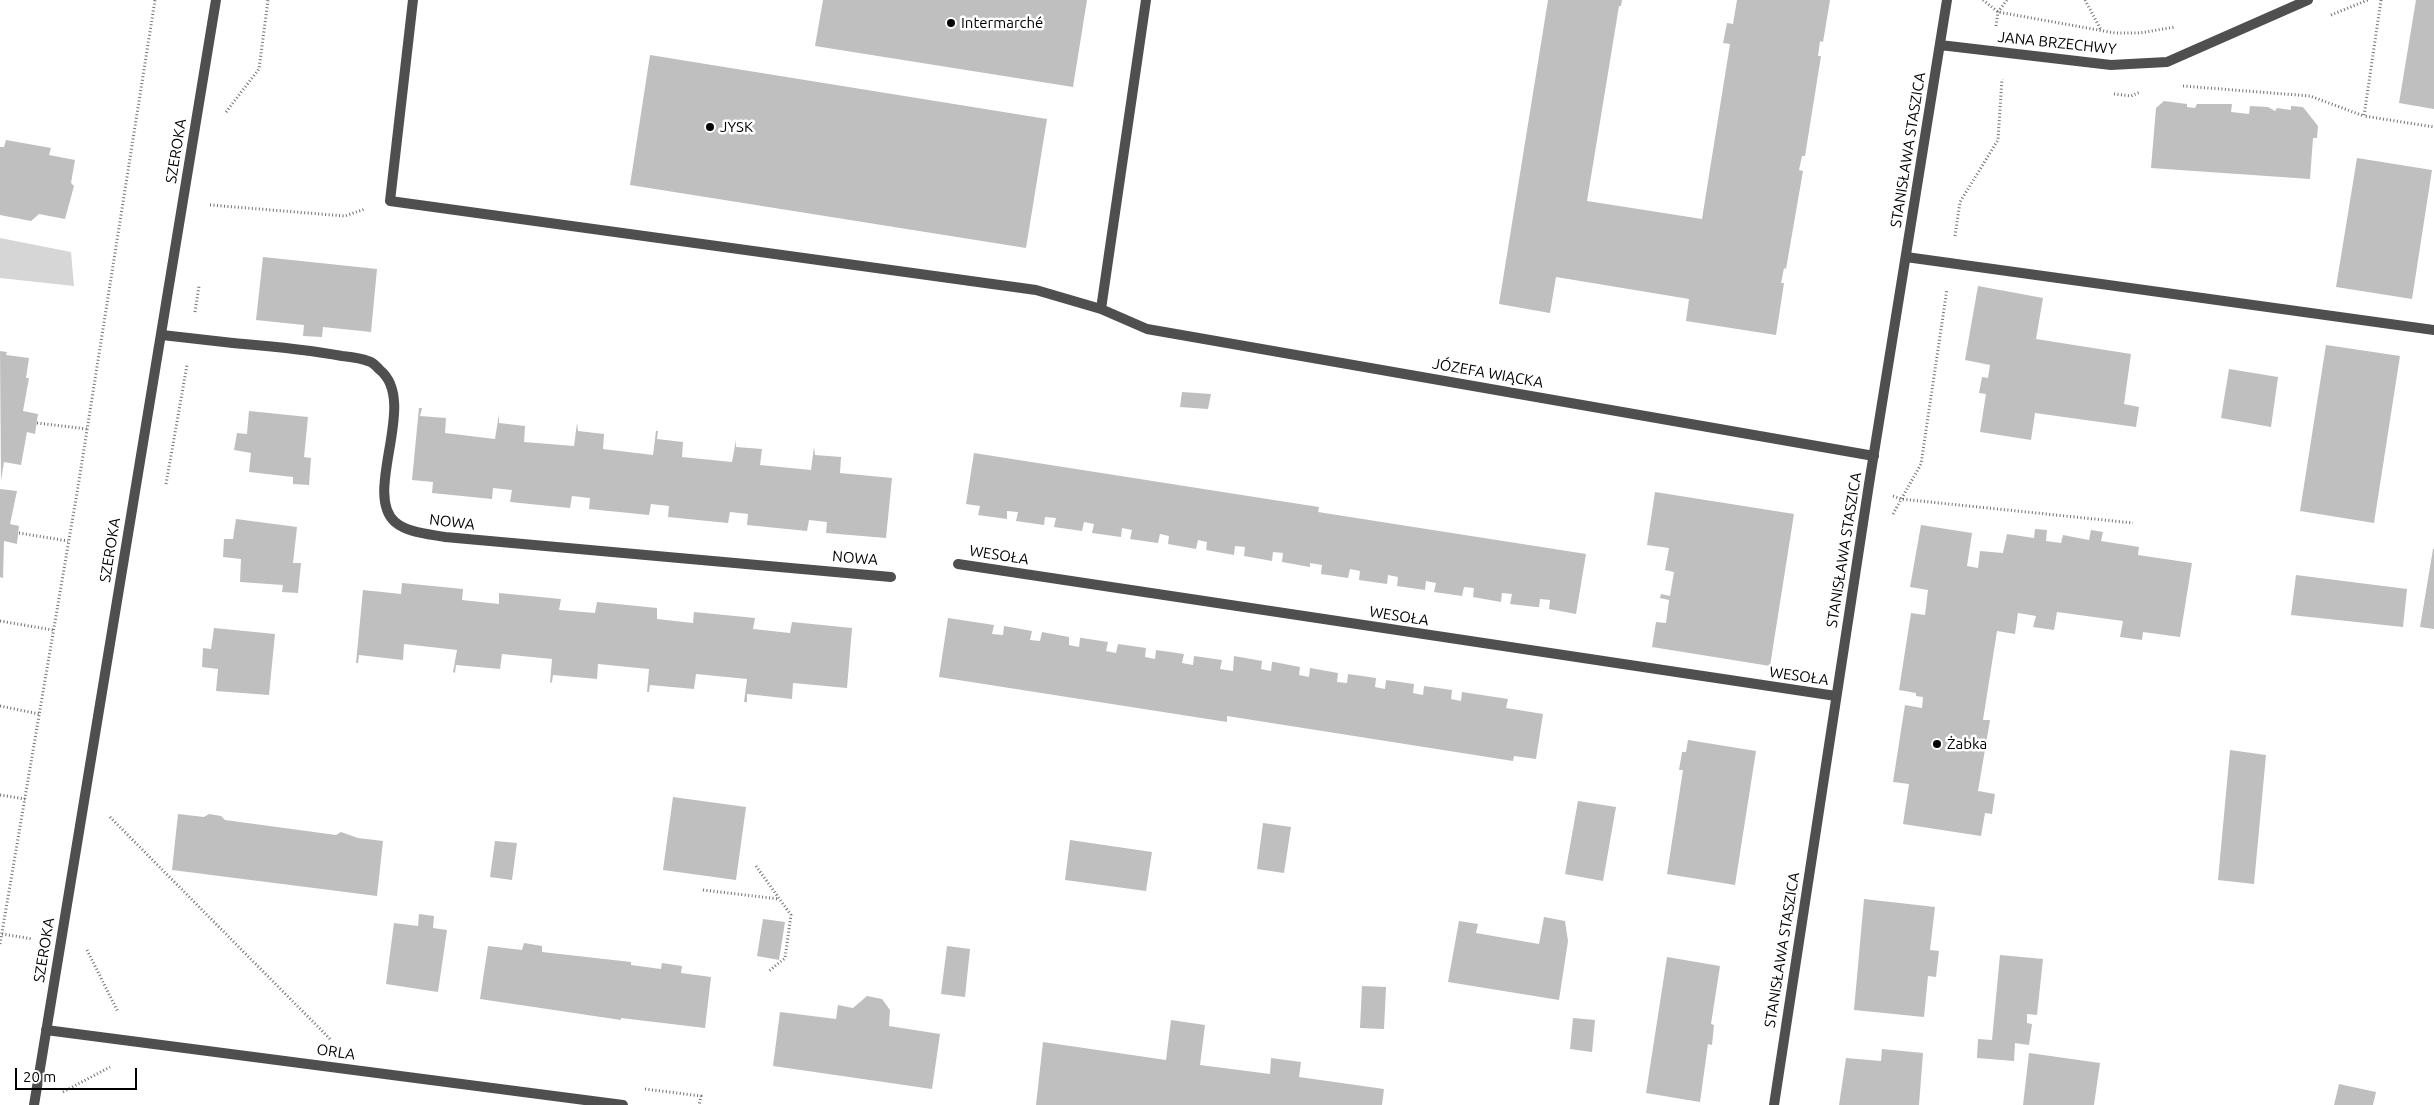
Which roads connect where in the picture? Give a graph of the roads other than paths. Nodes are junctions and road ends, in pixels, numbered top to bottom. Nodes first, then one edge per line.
1 (216, 0) edge
2 (413, 0) edge
3 (1146, 0) edge
4 (1947, 0) edge
5 (2308, 0) edge
6 (1940, 45) junction
7 (1906, 256) junction
8 (1101, 309) junction
9 (2434, 330) edge
10 (162, 334) junction
11 (1874, 456) junction
12 (958, 564) dead end
13 (890, 577) dead end
14 (1836, 696) junction
15 (46, 1030) junction
16 (578, 1102) edge
17 (34, 1105) edge
18 (623, 1105) edge
19 (1774, 1105) edge

1 - 10 street, SZEROKA
2 - 8 street, JÓZEFA WIĄCKA
3 - 8 street
4 - 6 street, STANISŁAWA STASZICA
5 - 6 street, JANA BRZECHWY
6 - 7 street, STANISŁAWA STASZICA
7 - 9 street
7 - 11 street, STANISŁAWA STASZICA
8 - 11 street, JÓZEFA WIĄCKA
10 - 13 street, NOWA
10 - 15 street, SZEROKA
11 - 14 street, STANISŁAWA STASZICA
12 - 14 street, WESOŁA
14 - 19 street, STANISŁAWA STASZICA
15 - 16 street, ORLA
15 - 17 street, SZEROKA
16 - 18 street, ORLA

